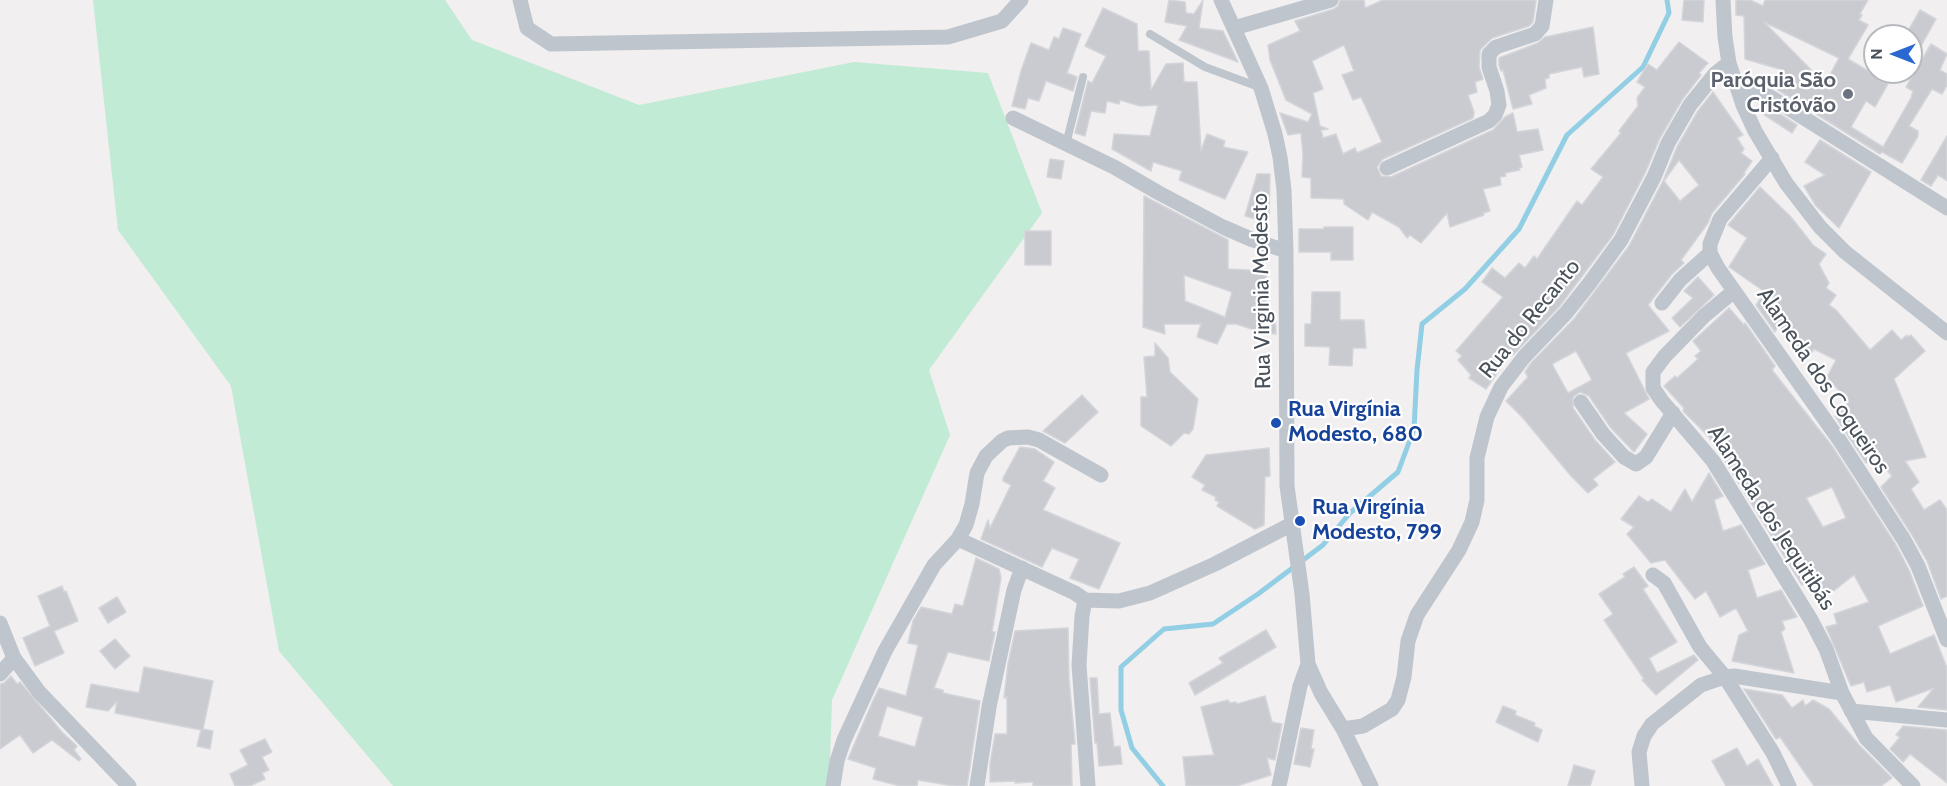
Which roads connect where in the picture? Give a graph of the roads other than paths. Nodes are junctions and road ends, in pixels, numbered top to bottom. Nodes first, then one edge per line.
1 (520, 0) edge
2 (1021, 0) edge
3 (1221, 0) edge
4 (1331, 0) edge
5 (1546, 0) edge
6 (1723, 0) edge
7 (1234, 28) junction
8 (1150, 34) dead end
9 (1729, 63) junction
10 (1083, 77) dead end
11 (1261, 88) junction
12 (1740, 94) junction
13 (1013, 118) dead end
14 (1066, 144) junction
15 (1772, 158) junction
16 (1387, 168) dead end
17 (1947, 208) edge
18 (1286, 251) junction
19 (1710, 253) junction
20 (1734, 291) junction
21 (1662, 303) dead end
22 (1947, 333) edge
23 (1581, 402) dead end
24 (1673, 413) junction
25 (1101, 475) dead end
26 (1292, 524) junction
27 (958, 539) junction
28 (1022, 568) junction
29 (1653, 575) dead end
30 (1085, 600) junction
31 (0, 623) edge
32 (1947, 640) edge
33 (14, 658) junction
34 (1308, 664) junction
35 (0, 674) edge
36 (1725, 677) junction
37 (1842, 693) junction
38 (1851, 711) junction
39 (1947, 720) edge
40 (1343, 729) junction
41 (129, 786) edge
42 (833, 786) edge
43 (977, 786) edge
44 (1088, 786) edge
45 (1279, 786) edge
46 (1371, 786) edge
47 (1642, 786) edge
48 (1789, 786) edge
49 (1913, 786) edge

1 - 2 street
3 - 7 street, Rua Virginia Modesto
4 - 7 street
5 - 16 street
6 - 9 street
7 - 11 street, Rua Virginia Modesto
8 - 11 lane
9 - 12 street
9 - 40 street, Rua do Recanto
10 - 14 lane
11 - 18 street, Rua Virginia Modesto
12 - 15 street
12 - 17 street
13 - 14 street
14 - 18 street
15 - 19 street
15 - 22 street
18 - 26 street, Rua Virginia Modesto
19 - 20 street, Alameda dos Coqueiros
19 - 21 street
20 - 24 street, Alameda dos Jequitibás
20 - 32 street, Alameda dos Coqueiros
23 - 24 street
24 - 37 street, Alameda dos Jequitibás
25 - 27 street
26 - 30 street
26 - 34 street, Rua Virginia Modesto
27 - 28 street
27 - 42 street
28 - 30 street
28 - 43 street
29 - 36 street
30 - 44 street
31 - 33 street
33 - 35 street
33 - 41 street
34 - 40 street
34 - 45 street
36 - 37 street
36 - 47 street
36 - 48 street
37 - 38 street, Alameda dos Jequitibás
38 - 39 street
38 - 49 street, Alameda dos Jequitibás
40 - 46 street

